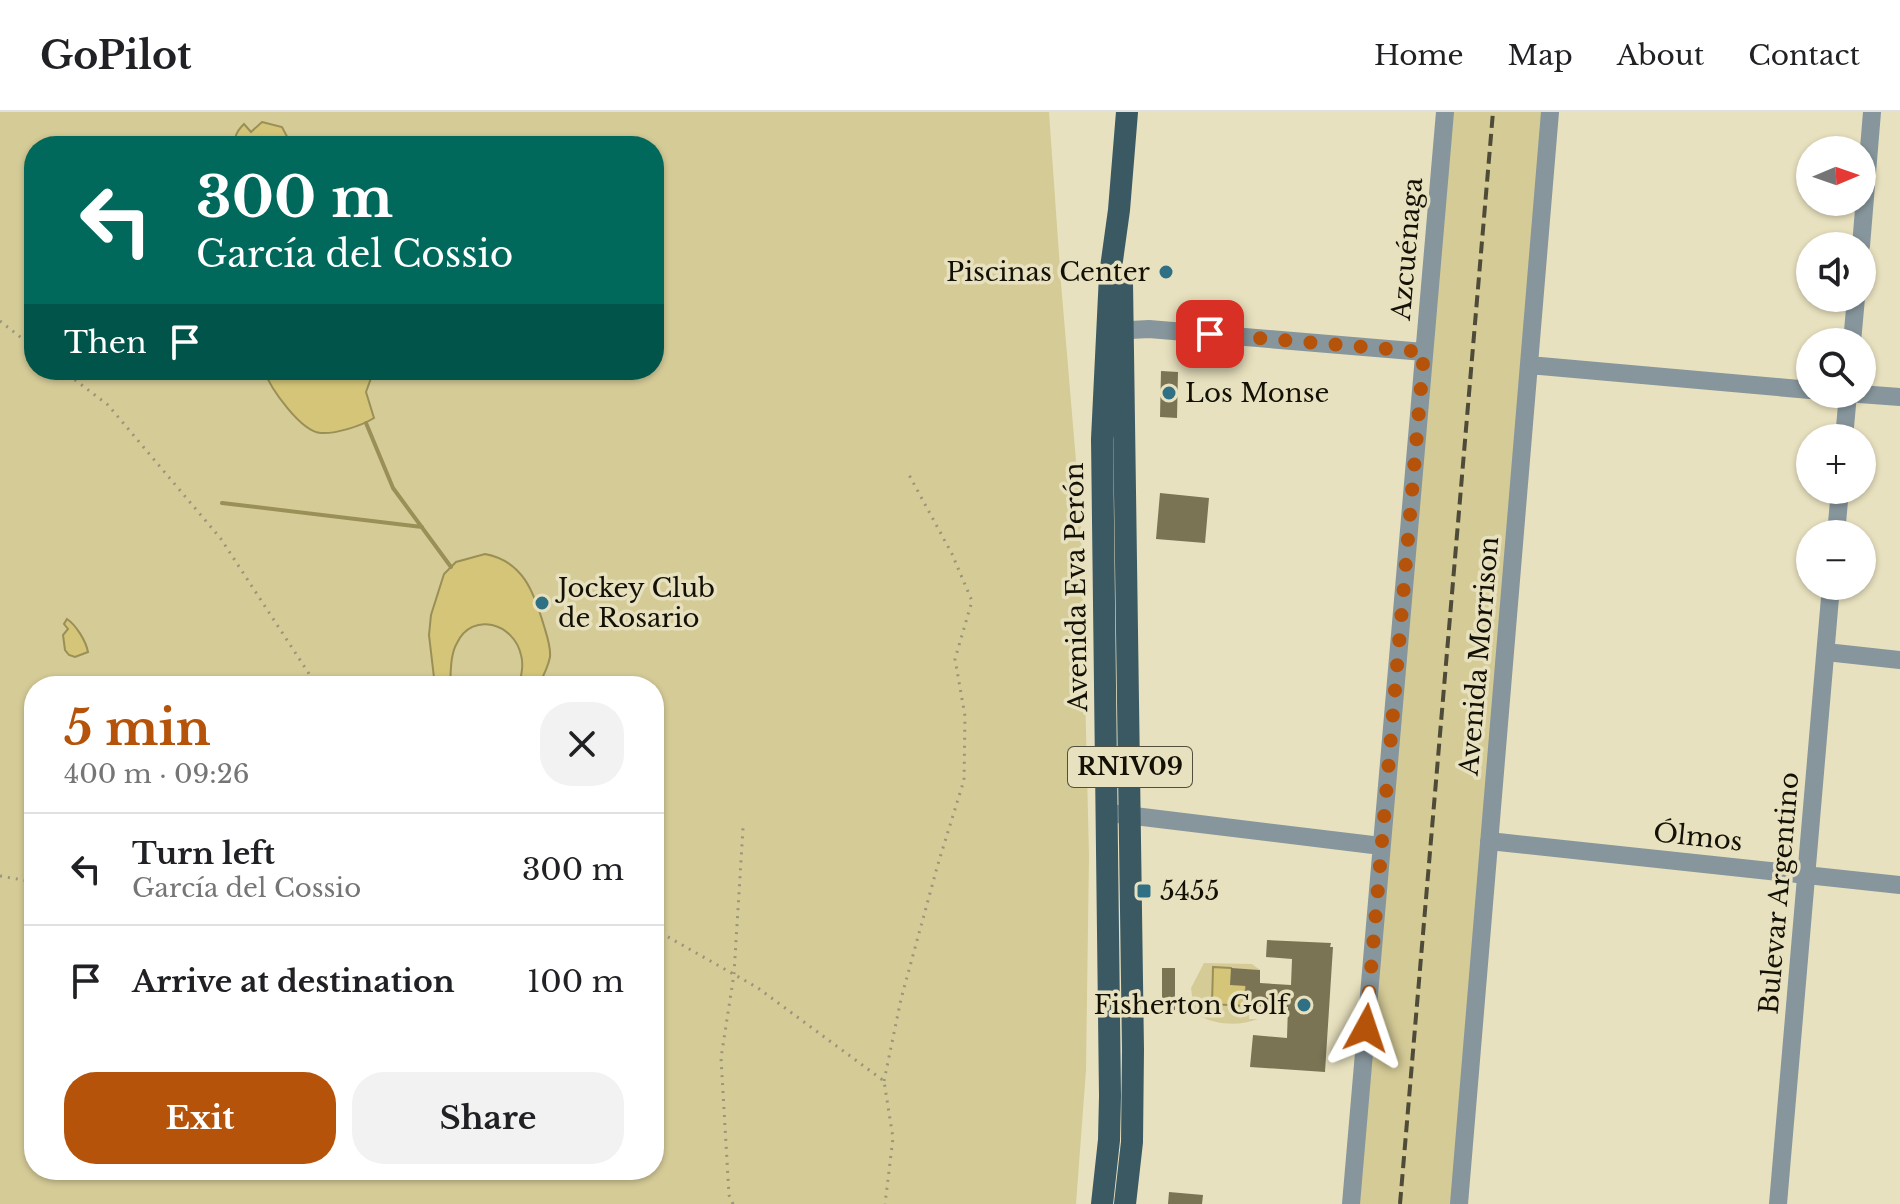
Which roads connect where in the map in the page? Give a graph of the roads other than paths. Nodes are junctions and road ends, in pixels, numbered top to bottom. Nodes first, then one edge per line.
1 (1127, 112) edge
2 (1445, 112) edge
3 (1550, 112) edge
4 (1872, 112) edge
5 (1862, 232) edge
6 (1115, 331) junction
7 (1424, 352) junction
8 (1529, 365) junction
9 (1796, 389) edge
10 (1876, 395) edge
11 (1900, 397) edge
12 (1830, 600) edge
13 (1826, 652) junction
14 (1900, 660) edge
15 (1108, 814) junction
16 (1131, 814) junction
17 (1489, 841) junction
18 (1381, 846) junction
19 (1807, 875) junction
20 (1900, 885) edge
21 (1102, 1204) edge
22 (1125, 1204) edge
23 (1351, 1204) edge
24 (1459, 1204) edge
25 (1778, 1204) edge

1 - 6 main road, Avenida Eva Perón / RN1V09
2 - 7 street, Azcuénaga
3 - 8 street, Avenida Morrison
4 - 5 street
6 - 7 street
6 - 15 main road, Avenida Eva Perón / RN1V09
6 - 16 main road, Avenida Eva Perón / RN1V09
7 - 18 street, Azcuénaga
8 - 9 street
8 - 17 street, Avenida Morrison
10 - 11 street
12 - 13 street, Bulevar Argentino
13 - 14 street
13 - 19 street, Bulevar Argentino
15 - 16 street
15 - 21 main road, Avenida Eva Perón / RN1V09
16 - 18 street
16 - 22 main road, Avenida Eva Perón / RN1V09
17 - 19 street, Ólmos
17 - 24 street, Avenida Morrison
18 - 23 street, Azcuénaga
19 - 20 street, Ólmos
19 - 25 street, Bulevar Argentino

